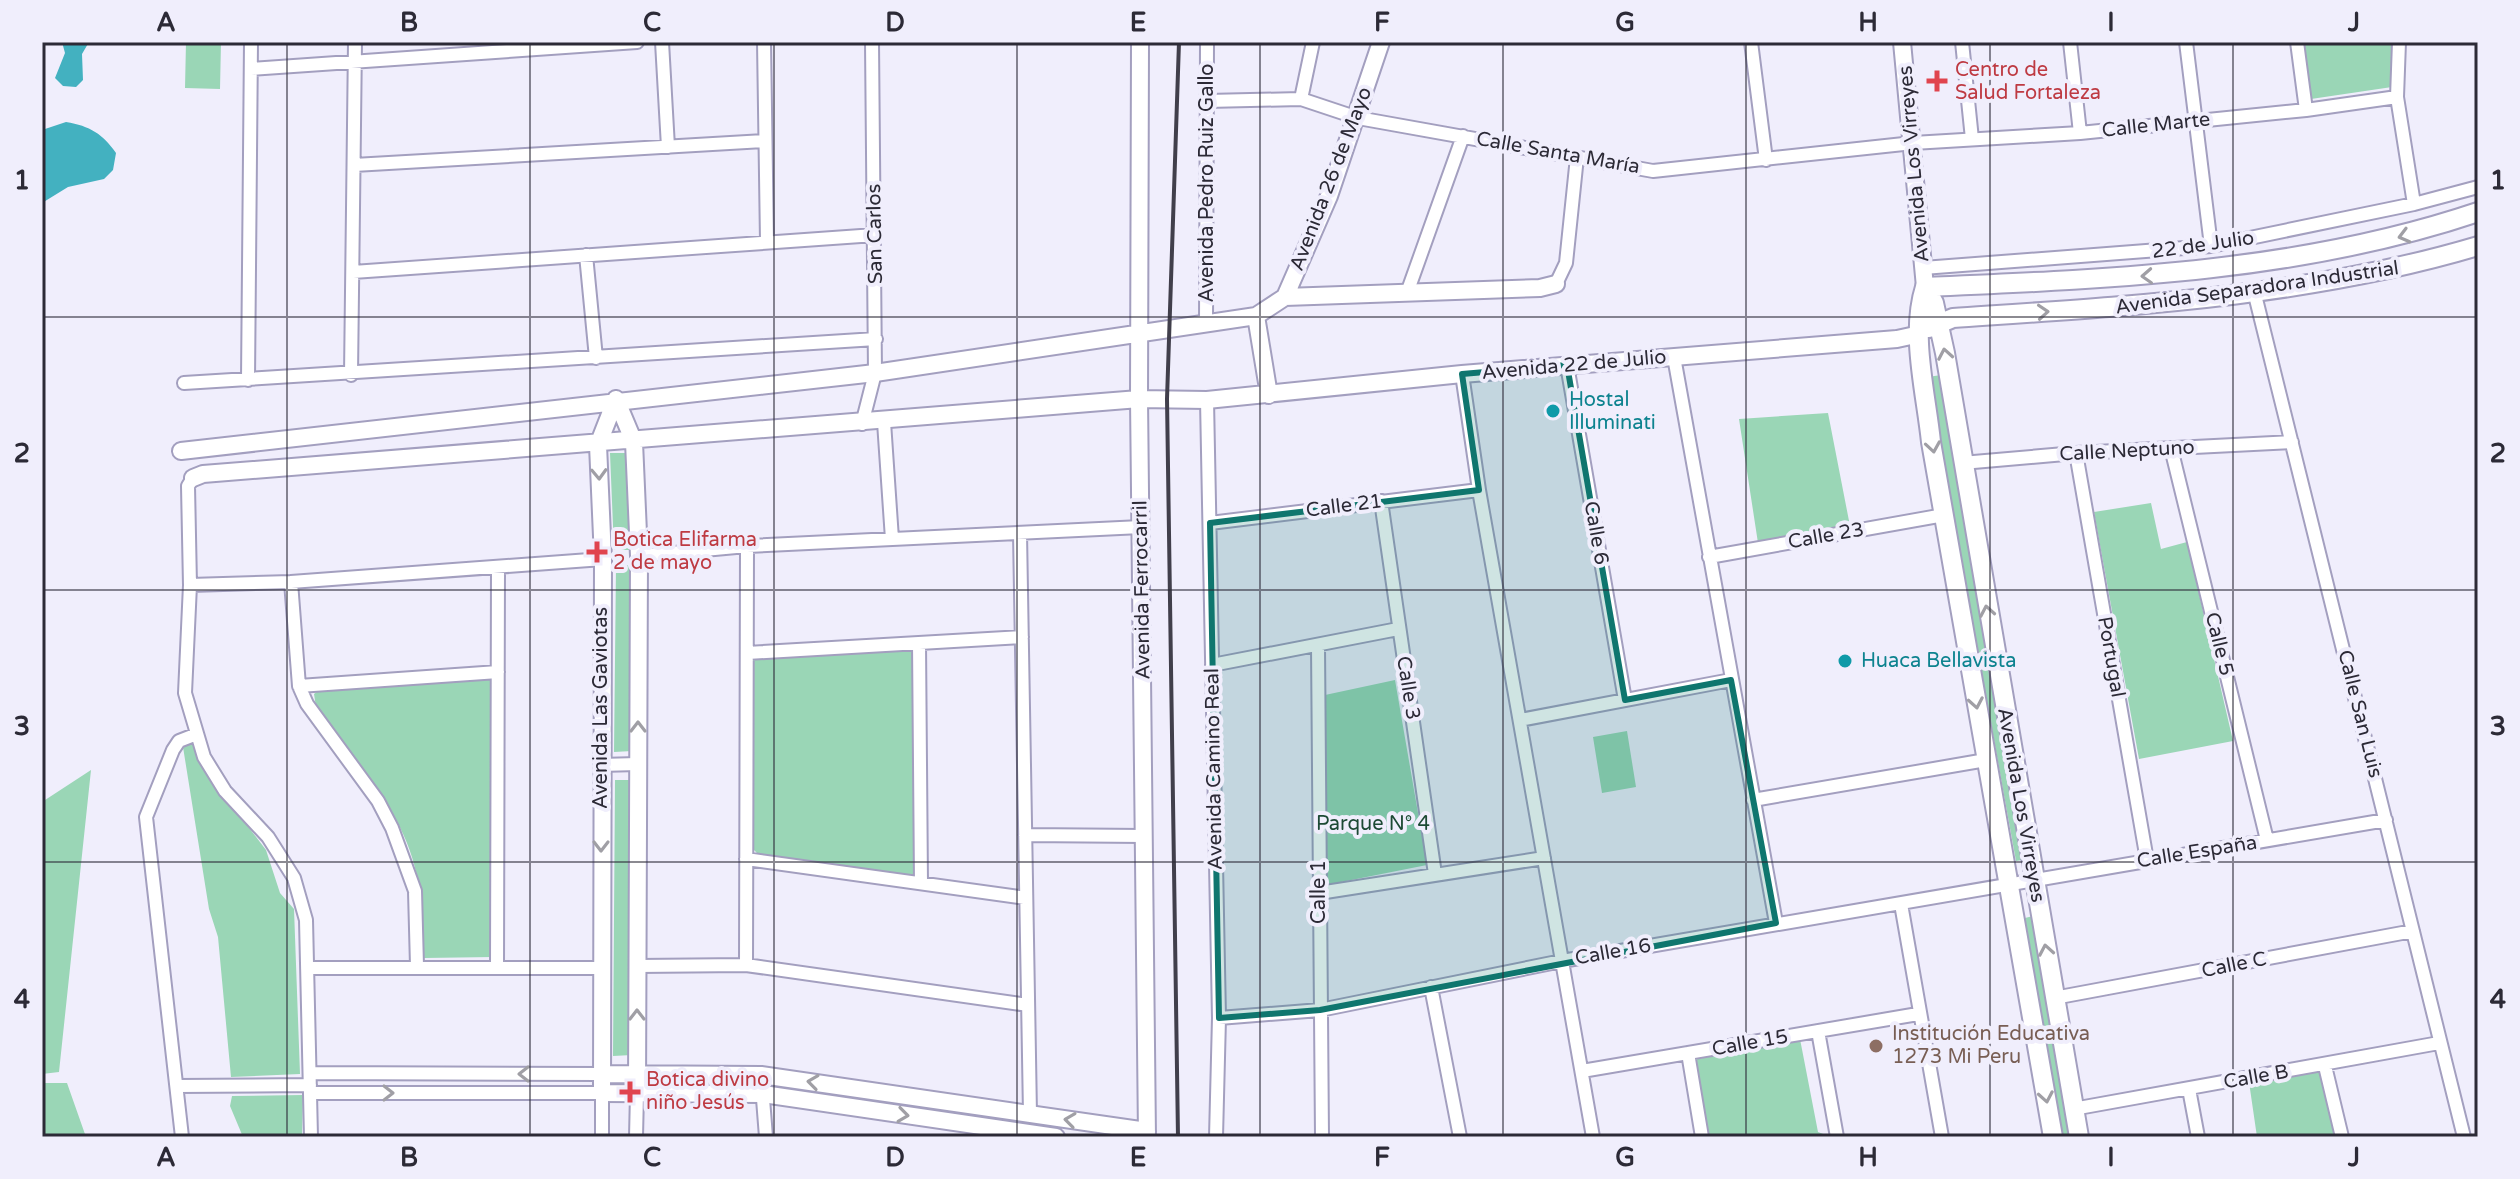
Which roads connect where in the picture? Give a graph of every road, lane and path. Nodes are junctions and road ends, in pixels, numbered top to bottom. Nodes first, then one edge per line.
1 (251, 42) edge
2 (355, 42) edge
3 (637, 42) edge
4 (662, 42) edge
5 (764, 42) edge
6 (872, 42) edge
7 (1140, 42) edge
8 (1207, 42) edge
9 (1313, 42) edge
10 (1381, 42) edge
11 (1751, 42) edge
12 (1902, 42) edge
13 (1962, 42) edge
14 (2070, 42) edge
15 (2186, 42) edge
16 (2297, 42) edge
17 (2399, 42) edge
18 (461, 48) edge
19 (355, 61) junction
20 (251, 69) junction
21 (2397, 97) junction
22 (1301, 99) junction
23 (1207, 101) junction
24 (2306, 110) junction
25 (1358, 118) junction
26 (2196, 121) junction
27 (2080, 133) junction
28 (1463, 136) junction
29 (1972, 139) junction
30 (765, 141) junction
31 (1913, 143) junction
32 (668, 147) junction
33 (1577, 157) junction
34 (1766, 160) junction
35 (354, 165) junction
36 (2478, 187) edge
37 (2414, 204) junction
38 (2478, 212) edge
39 (875, 235) junction
40 (767, 242) junction
41 (2211, 246) junction
42 (2478, 246) edge
43 (586, 255) junction
44 (353, 272) junction
45 (1924, 277) junction
46 (1556, 284) joint
47 (2254, 291) junction
48 (1407, 293) junction
49 (1285, 297) junction
50 (1256, 316) junction
51 (1938, 323) junction
52 (1206, 324) junction
53 (1920, 334) junction
54 (1139, 335) junction
55 (876, 339) junction
56 (1674, 357) junction
57 (596, 358) junction
58 (1567, 365) junction
59 (875, 373) junction
60 (1462, 374) junction
61 (351, 375) junction
62 (248, 380) junction
63 (184, 383) dead end
64 (1269, 395) junction
65 (616, 399) junction
66 (1139, 399) junction
67 (1207, 400) junction
68 (884, 422) junction
69 (862, 424) junction
70 (634, 442) junction
71 (2292, 442) junction
72 (598, 445) junction
73 (2171, 448) junction
74 (181, 451) dead end
75 (2076, 453) junction
76 (1962, 463) junction
77 (193, 478) joint
78 (1479, 490) junction
79 (1381, 501) junction
80 (1944, 515) junction
81 (1210, 523) junction
82 (1141, 527) junction
83 (1020, 533) junction
84 (892, 539) junction
85 (747, 546) junction
86 (639, 556) junction
87 (1709, 557) junction
88 (603, 559) junction
89 (498, 568) junction
90 (291, 582) junction
91 (190, 585) junction
92 (1398, 629) junction
93 (1022, 637) junction
94 (919, 643) junction
95 (1318, 646) junction
96 (747, 653) junction
97 (1212, 665) junction
98 (498, 672) junction
99 (1731, 680) junction
100 (299, 686) junction
101 (1625, 700) junction
102 (1520, 720) junction
103 (197, 734) junction
104 (1986, 760) junction
105 (638, 764) junction
106 (600, 765) junction
107 (1753, 800) junction
108 (2386, 820) junction
109 (1025, 835) junction
110 (1144, 836) junction
111 (2267, 840) junction
112 (1544, 858) junction
113 (746, 859) junction
114 (2147, 860) junction
115 (1435, 874) junction
116 (2033, 879) junction
117 (921, 883) junction
118 (2007, 883) junction
119 (1319, 893) junction
120 (1026, 898) junction
121 (1901, 904) junction
122 (1776, 923) junction
123 (2413, 931) junction
124 (1562, 961) junction
125 (746, 965) junction
126 (417, 966) junction
127 (637, 966) junction
128 (497, 967) junction
129 (307, 968) junction
130 (601, 968) junction
131 (1431, 987) junction
132 (2054, 998) junction
133 (1028, 1005) junction
134 (1320, 1010) junction
135 (1918, 1014) junction
136 (1219, 1018) junction
137 (1818, 1031) junction
138 (2439, 1043) junction
139 (1688, 1053) junction
140 (2325, 1066) junction
141 (1582, 1071) junction
142 (637, 1073) junction
143 (602, 1074) junction
144 (761, 1075) junction
145 (310, 1084) junction
146 (177, 1086) junction
147 (2189, 1089) junction
148 (602, 1093) junction
149 (637, 1093) junction
150 (763, 1094) junction
151 (2073, 1109) junction
152 (1030, 1114) junction
153 (1147, 1134) edge
154 (182, 1137) edge
155 (311, 1137) edge
156 (602, 1137) edge
157 (636, 1137) edge
158 (766, 1137) edge
159 (1056, 1137) edge
160 (1216, 1137) edge
161 (1322, 1137) edge
162 (1460, 1137) edge
163 (1593, 1137) edge
164 (1702, 1137) edge
165 (1837, 1137) edge
166 (1942, 1137) edge
167 (2053, 1137) edge
168 (2079, 1137) edge
169 (2198, 1137) edge
170 (2342, 1137) edge
171 (2464, 1137) edge

1 - 20 street
2 - 19 street
3 - 18 street
4 - 32 street
5 - 30 street
6 - 39 street, San Carlos
7 - 54 street, Avenida Ferrocarril
8 - 23 street, Avenida Pedro Ruiz Gallo
9 - 22 street
10 - 25 street, Avenida 26 de Mayo
11 - 34 street
12 - 31 street, Avenida Los Virreyes
13 - 29 street
14 - 27 street
15 - 26 street
16 - 24 street
17 - 21 street
18 - 19 street
19 - 20 street
19 - 35 street
20 - 62 street
21 - 24 street, Calle Marte
21 - 37 street
22 - 23 street, Calle Santa María
22 - 25 street, Calle Santa María
23 - 52 street, Avenida Pedro Ruiz Gallo
24 - 26 street, Calle Marte
25 - 28 street, Calle Santa María
25 - 49 street, Avenida 26 de Mayo
26 - 27 street, Calle Marte
26 - 41 street
27 - 29 street, Calle Marte
28 - 33 street, Calle Santa María
28 - 48 street
29 - 31 street, Calle Marte
30 - 32 street
30 - 40 street
31 - 34 street, Calle Santa María
31 - 45 street, Avenida Los Virreyes
32 - 35 street
33 - 34 street, Calle Santa María
33 - 46 street
35 - 44 street
36 - 37 street, 22 de Julio
37 - 41 street, 22 de Julio
38 -> 45 main road, Avenida Separadora Industrial
39 - 40 street
39 - 55 street, San Carlos
40 - 43 street
41 - 45 street, 22 de Julio
42 - 47 main road, Avenida Separadora Industrial
43 - 44 street
43 - 57 street
44 - 61 street
45 - 51 main road, Avenida Los Virreyes
45 - 53 main road, Avenida Los Virreyes
46 - 48 street
51 -> 47 main road, Avenida Separadora Industrial
47 - 71 street, Calle San Luis
48 - 49 street
49 - 50 street, Avenida 26 de Mayo
50 - 52 street
50 - 64 street
51 - 53 main road, Avenida 22 de Julio
76 -> 51 main road, Avenida Los Virreyes
52 - 54 street
53 - 56 street, Avenida 22 de Julio
53 -> 80 main road, Avenida Los Virreyes
54 - 59 street
54 - 66 street, Avenida Ferrocarril
55 - 57 street
55 - 59 street, San Carlos
56 - 58 street, Avenida 22 de Julio
56 - 87 street
57 - 61 street
58 - 60 street, Avenida 22 de Julio
58 - 101 street, Calle 6
59 - 65 street
59 - 69 street, San Carlos
60 - 64 street, Avenida 22 de Julio
60 - 78 street
61 - 62 street
62 - 63 street
64 - 67 street, Avenida 22 de Julio
65 - 70 street, Avenida Las Gaviotas
65 - 72 street, Avenida Las Gaviotas
65 - 74 street
66 - 67 street, Avenida 22 de Julio
66 - 68 street, Avenida 22 de Julio
66 - 82 street, Avenida Ferrocarril
67 - 81 street, Avenida Camino Real
68 - 69 street, Avenida 22 de Julio
68 - 84 street
69 - 70 street, Avenida 22 de Julio
70 - 72 street, Avenida 22 de Julio
70 - 86 street, Avenida Las Gaviotas
71 - 73 street, Calle Neptuno
71 - 108 street, Calle San Luis
72 - 77 street, Avenida 22 de Julio
72 -> 88 street, Avenida Las Gaviotas
73 - 75 street, Calle Neptuno
73 - 111 street, Calle 5
75 - 76 street, Calle Neptuno
75 - 114 street, Portugal
116 -> 76 main road, Avenida Los Virreyes
77 - 91 street
78 - 79 street, Calle 21
78 - 102 street
79 - 81 street, Calle 21
79 - 92 street, Calle 3
80 - 87 street, Calle 23
80 -> 104 main road, Avenida Los Virreyes
81 - 97 street, Avenida Camino Real
82 - 83 street
82 - 110 street, Avenida Ferrocarril
83 - 84 street
83 - 93 street
84 - 85 street
85 - 86 street
85 - 96 street
105 -> 86 street, Avenida Las Gaviotas
87 - 99 street
88 - 89 street
88 - 106 street, Avenida Las Gaviotas
89 - 90 street
89 - 98 street
90 - 91 street
90 - 100 street
91 - 103 street
92 - 95 street
92 - 115 street, Calle 3
93 - 94 street
93 - 109 street
94 - 96 street
94 - 117 street
95 - 97 street
95 - 119 street, Calle 1
96 - 113 street
97 - 136 street, Avenida Camino Real
98 - 100 street
98 - 128 street
99 - 101 street
99 - 107 street
100 - 126 street
101 - 102 street
102 - 112 street
103 - 129 street
103 - 146 street
104 - 107 street
104 - 118 main road, Avenida Los Virreyes
105 - 106 street
105 - 127 street, Avenida Las Gaviotas
106 -> 130 street, Avenida Las Gaviotas
107 - 122 street
108 - 111 street, Calle España
108 - 123 street, Calle San Luis
109 - 110 street
109 - 120 street
110 - 153 street, Avenida Ferrocarril
111 - 114 street, Calle España
112 - 115 street
112 - 124 street
113 - 117 street
113 - 125 street
114 - 116 street, Calle España
115 - 119 street
116 - 118 street, Calle España
132 -> 116 main road, Avenida Los Virreyes
117 - 120 street
118 - 121 street, Calle 16
118 -> 167 main road, Avenida Los Virreyes
119 - 134 street, Calle 1
120 - 133 street
121 - 122 street, Calle 16
121 - 135 street
122 - 124 street, Calle 16
123 - 132 street, Calle C
123 - 138 street, Calle San Luis
124 - 131 street, Calle 16
124 - 141 street
125 - 127 street
125 - 133 street
126 - 128 street
126 - 129 street
142 -> 127 street, Avenida Las Gaviotas
128 - 130 street
129 - 145 street
130 - 143 street, Avenida Las Gaviotas
131 - 134 street, Calle 16
131 - 162 street
132 - 151 main road, Avenida Los Virreyes
133 - 152 street
134 - 136 street, Calle 16
134 - 161 street, Calle 1
135 - 137 street, Calle 15
135 - 166 street
136 - 160 street, Avenida Camino Real
137 - 139 street, Calle 15
137 - 165 street
138 - 140 street, Calle B
138 - 171 street, Calle San Luis
139 - 141 street, Calle 15
139 - 164 street
140 - 147 street, Calle B
140 - 170 street
141 - 163 street
142 - 143 street
142 - 144 street
142 - 149 street, Avenida Las Gaviotas
143 -> 145 street
143 - 148 street, Avenida Las Gaviotas
144 - 150 street
152 -> 144 street
145 - 146 street
145 -> 148 street
145 - 155 street
146 - 154 street
147 - 151 street, Calle B
147 - 169 street
148 - 149 street
148 - 156 street, Avenida Las Gaviotas
149 - 150 street
149 - 157 street, Avenida Las Gaviotas
150 - 158 street
150 -> 159 street
151 - 168 main road, Avenida Los Virreyes
153 -> 152 street

